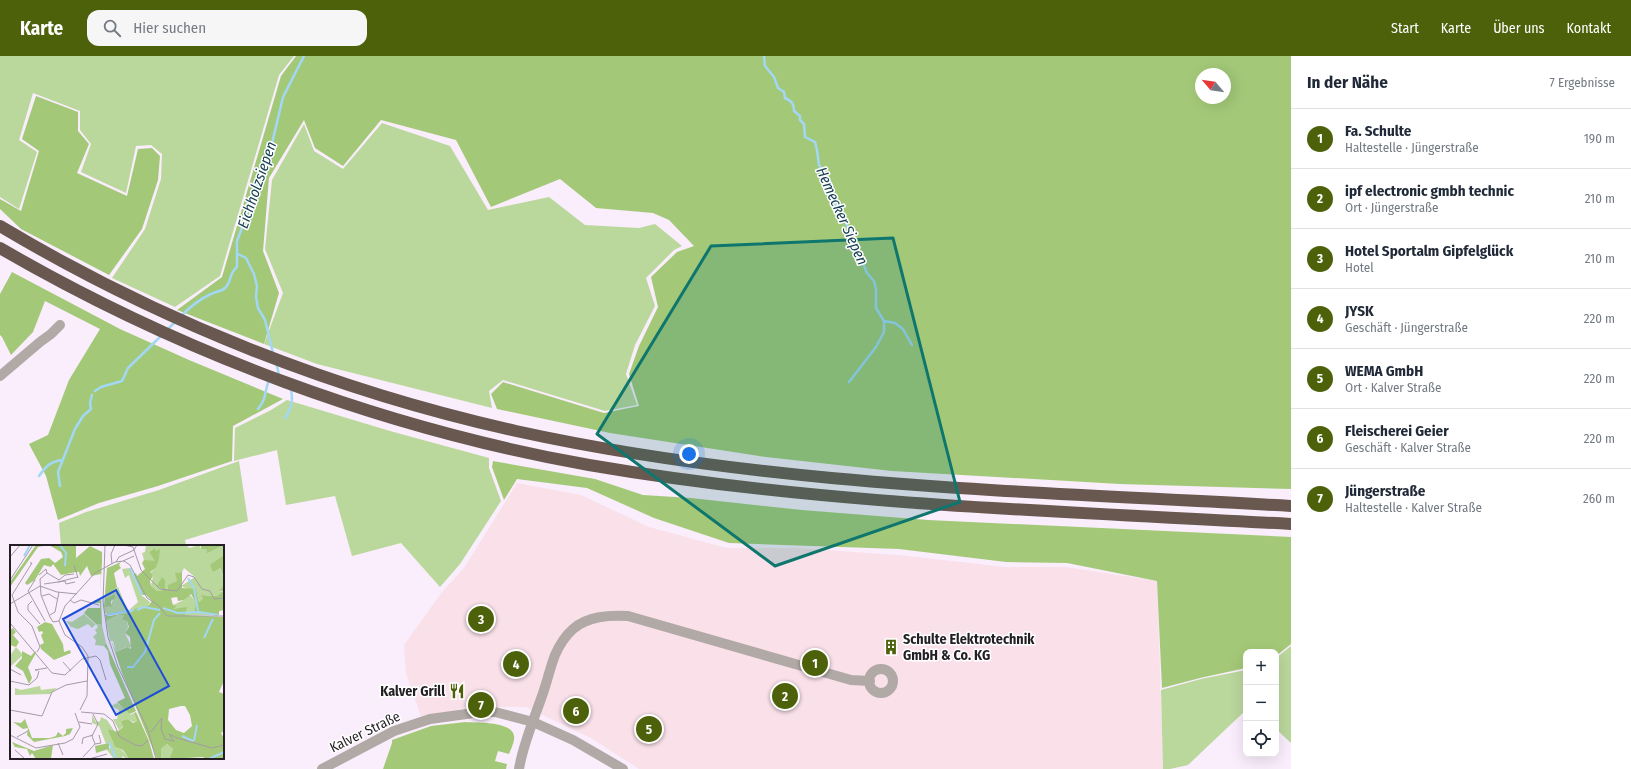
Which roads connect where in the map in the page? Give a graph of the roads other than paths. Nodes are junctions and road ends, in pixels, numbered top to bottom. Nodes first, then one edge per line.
1 (0, 226) edge
2 (0, 248) edge
3 (60, 325) dead end
4 (0, 376) edge
5 (1291, 506) edge
6 (1291, 524) edge
7 (870, 681) dead end
8 (533, 722) junction
9 (322, 769) edge
10 (519, 769) edge
11 (623, 769) edge

1 - 5 highway
2 - 6 highway
3 - 4 street
7 - 8 street
8 - 9 street, Kalver Straße
8 - 10 street
8 - 11 street, Kalver Straße

